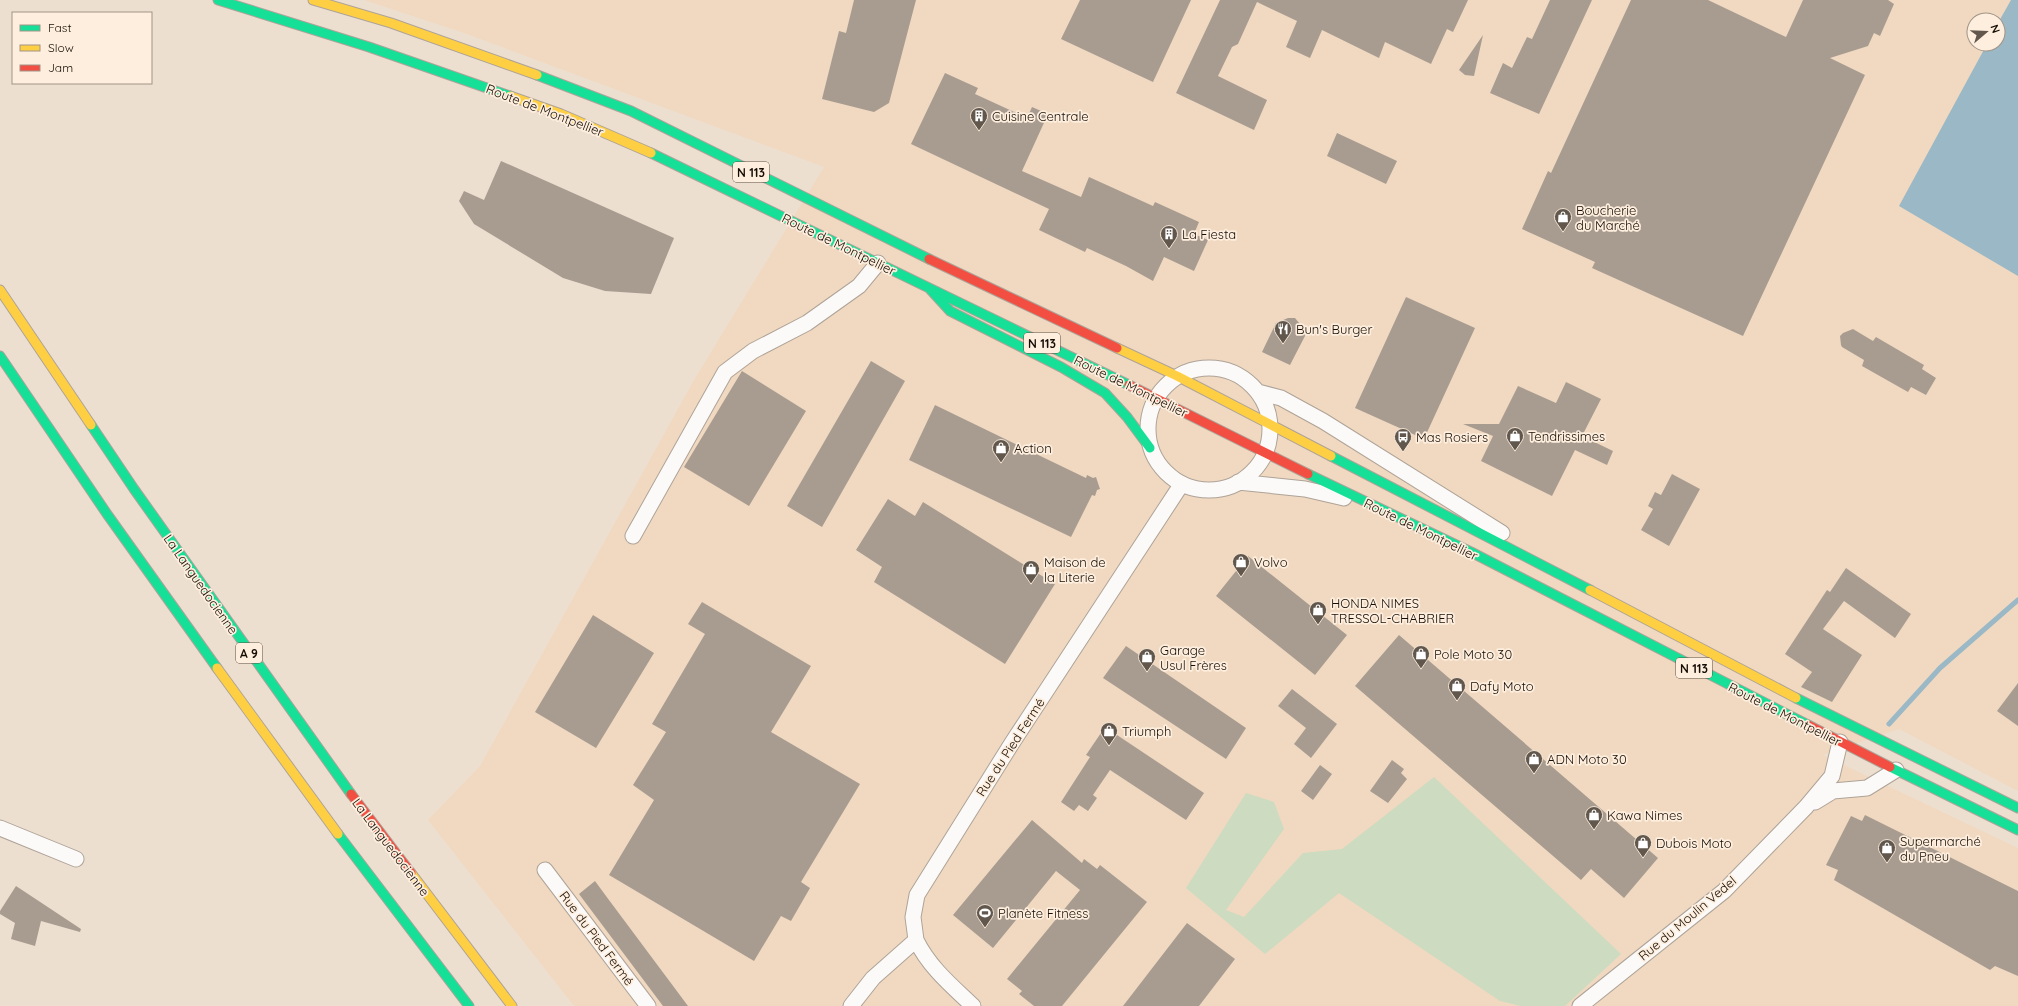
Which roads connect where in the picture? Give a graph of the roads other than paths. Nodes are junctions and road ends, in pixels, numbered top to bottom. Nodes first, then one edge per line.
1 (218, 0) edge
2 (313, 0) edge
3 (878, 263) junction
4 (929, 288) junction
5 (0, 290) edge
6 (0, 356) edge
7 (1177, 376) junction
8 (1258, 392) junction
9 (1156, 398) junction
10 (1269, 424) junction
11 (1150, 448) junction
12 (1266, 453) junction
13 (1238, 482) junction
14 (1181, 485) junction
15 (1371, 505) junction
16 (633, 536) dead end
17 (1576, 582) junction
18 (1840, 742) junction
19 (1896, 770) junction
20 (1806, 807) junction
21 (2018, 808) edge
22 (0, 828) edge
23 (2018, 830) edge
24 (76, 859) dead end
25 (546, 870) dead end
26 (916, 940) junction
27 (469, 1006) edge
28 (512, 1006) edge
29 (648, 1006) edge
30 (851, 1006) edge
31 (973, 1006) edge
32 (1580, 1006) edge

1 - 3 main road, Route de Montpellier / N 113
2 - 7 main road, Route de Montpellier / N 113
3 - 4 main road, Route de Montpellier / N 113
3 - 16 street
4 - 9 main road, Route de Montpellier / N 113
4 - 11 main road
5 - 28 main road, La Languedocienne / A 9
6 - 27 main road, A 9
7 - 8 street
7 - 9 street
7 - 10 main road, Route de Montpellier / N 113
8 - 10 street
8 - 17 street
9 - 11 street
9 - 12 main road, Route de Montpellier / N 113
10 - 12 street
10 - 17 main road, Route de Montpellier / N 113
11 - 14 street
12 - 13 street
12 - 15 main road, Route de Montpellier / N 113
13 - 14 street
13 - 15 street
14 - 26 street, Rue du Pied Fermé
15 - 18 main road, Route de Montpellier / N 113
17 - 21 main road, Route de Montpellier / N 113
18 - 19 main road, Route de Montpellier / N 113
18 - 20 street, Rue du Moulin Vedel
19 - 20 street, Rue du Moulin Vedel
19 - 23 main road, Route de Montpellier / N 113
20 - 32 street, Rue du Moulin Vedel
22 - 24 street
25 - 29 street, Rue du Pied Fermé
26 - 30 street
26 - 31 street

